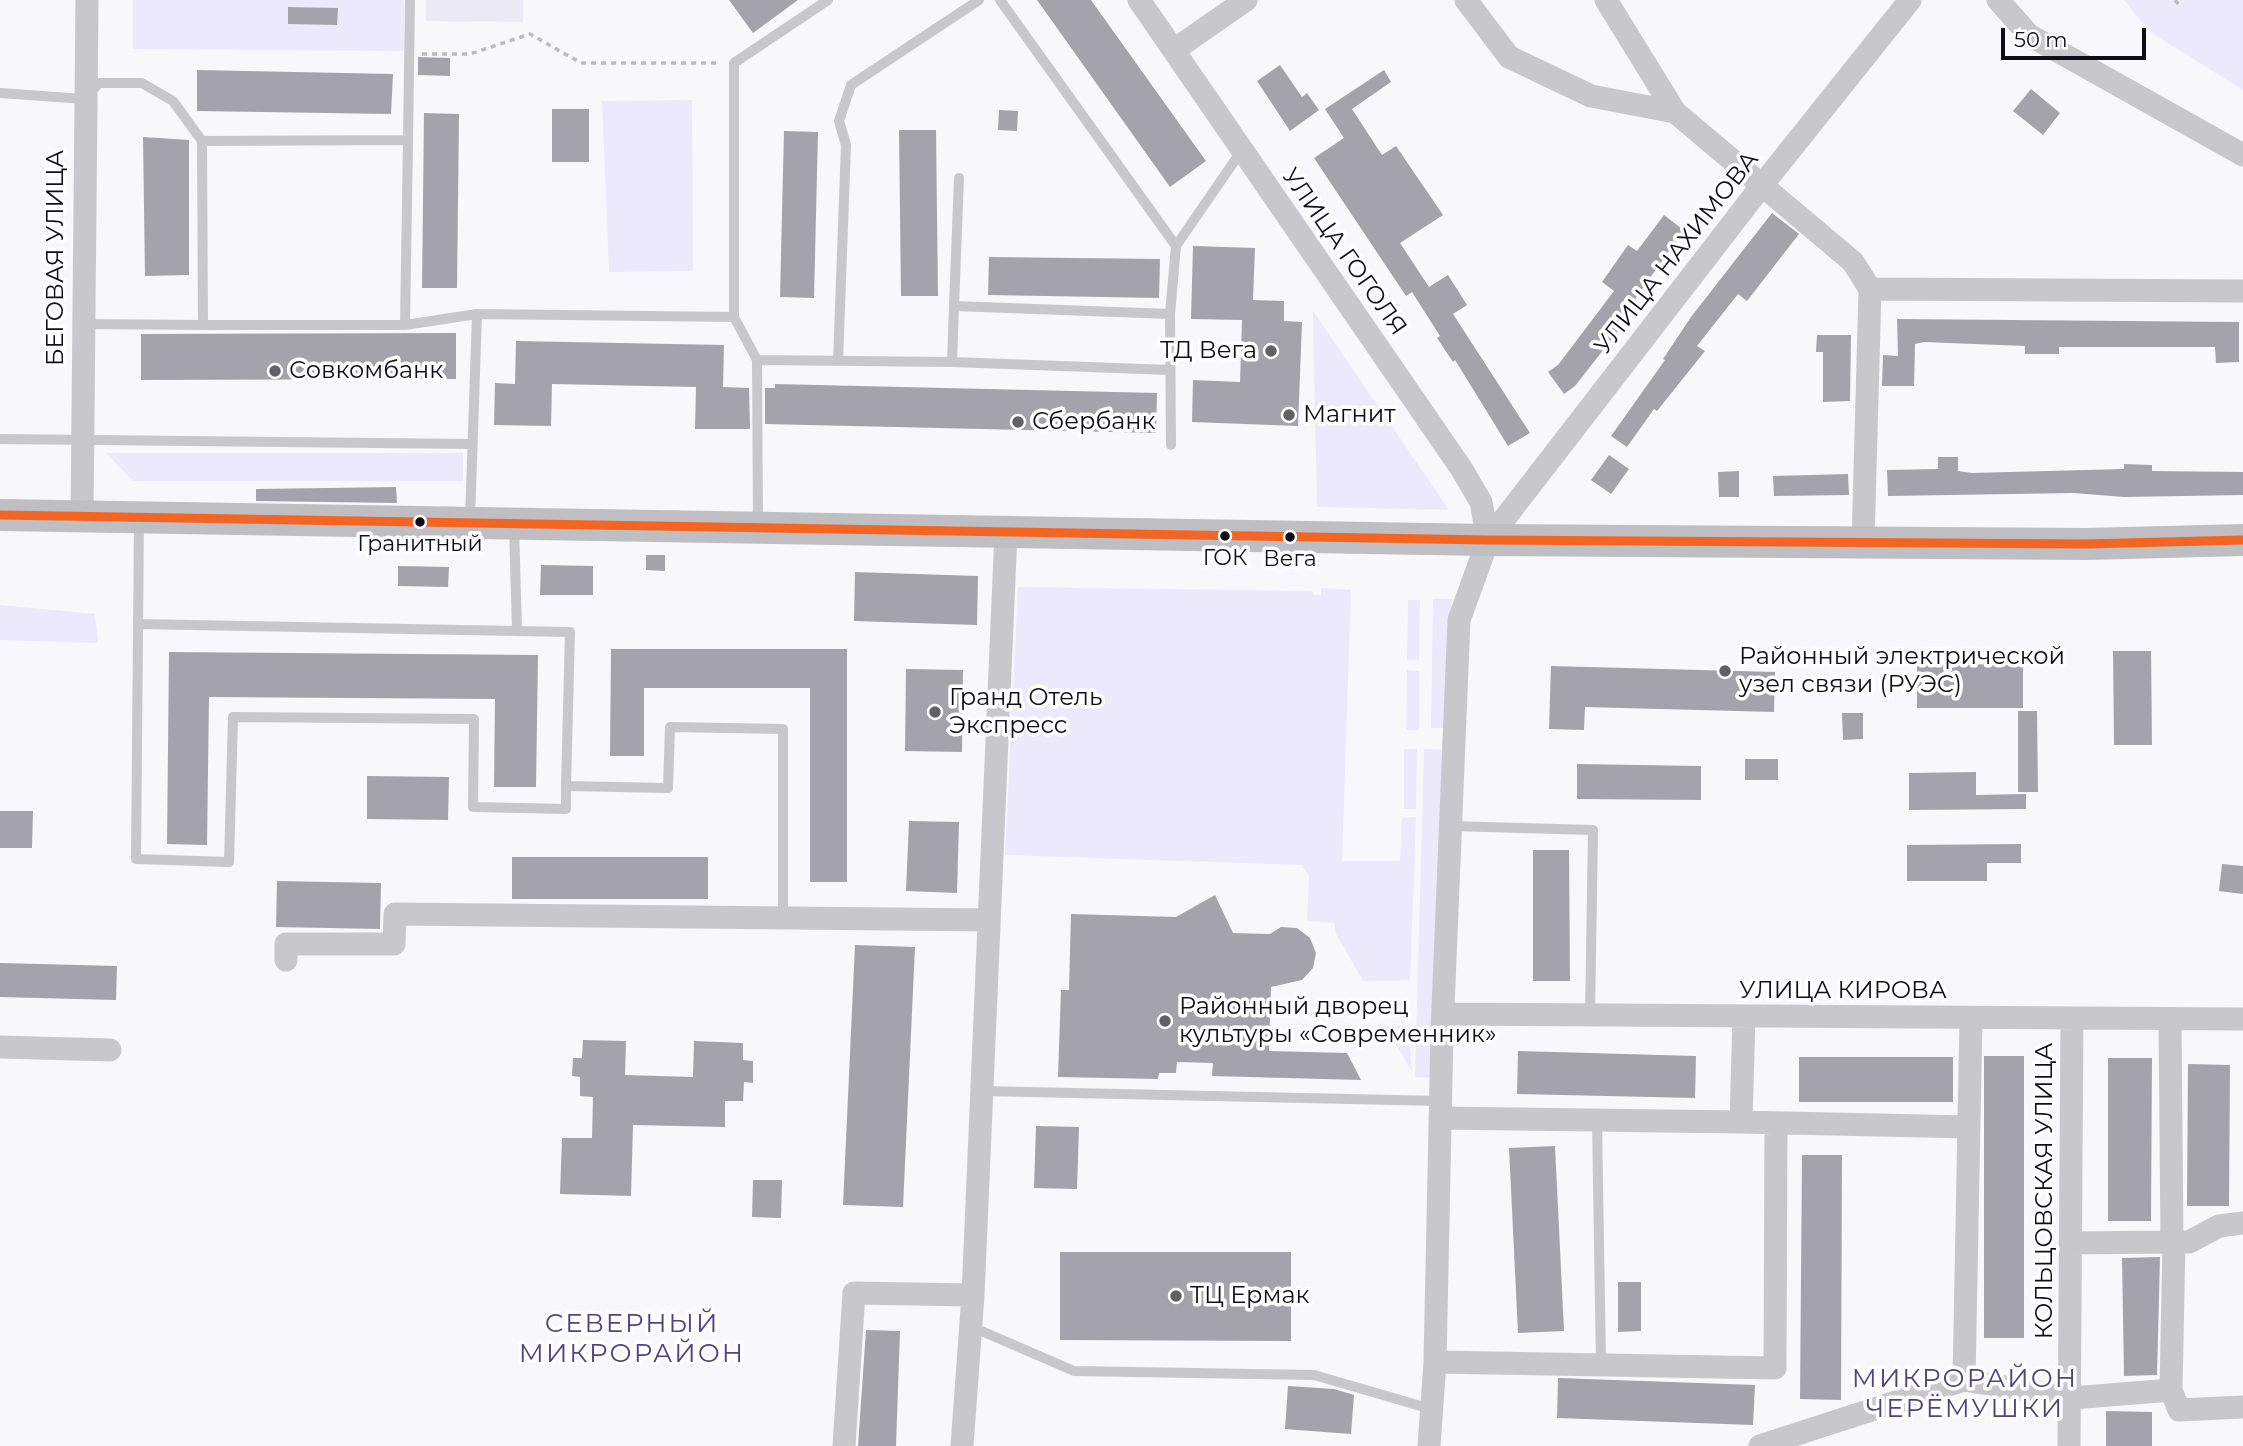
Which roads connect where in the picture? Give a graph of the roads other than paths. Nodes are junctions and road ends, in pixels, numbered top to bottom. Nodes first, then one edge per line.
1 (87, 0) edge
2 (410, 0) edge
3 (828, 0) edge
4 (979, 0) edge
5 (1000, 0) edge
6 (1139, 0) edge
7 (1246, 0) edge
8 (1466, 0) edge
9 (1606, 0) edge
10 (1910, 0) edge
11 (1998, 0) edge
12 (1174, 50) junction
13 (0, 93) edge
14 (83, 99) junction
15 (1675, 112) junction
16 (408, 140) junction
17 (202, 141) junction
18 (1242, 150) junction
19 (2243, 155) edge
20 (959, 178) dead end
21 (1763, 184) junction
22 (1176, 246) junction
23 (1870, 289) junction
24 (2243, 291) edge
25 (954, 306) junction
26 (477, 314) junction
27 (1170, 314) junction
28 (734, 317) junction
29 (82, 324) junction
30 (202, 325) junction
31 (405, 325) junction
32 (757, 360) junction
33 (838, 361) junction
34 (953, 362) junction
35 (1170, 370) junction
36 (81, 438) junction
37 (0, 439) edge
38 (471, 444) junction
39 (1171, 444) dead end
40 (0, 515) edge
41 (82, 517) junction
42 (139, 517) junction
43 (470, 523) junction
44 (514, 524) junction
45 (758, 528) junction
46 (1006, 532) junction
47 (1488, 540) junction
48 (2243, 540) edge
49 (1863, 543) junction
50 (138, 624) junction
51 (517, 631) junction
52 (566, 786) junction
53 (1450, 825) junction
54 (783, 918) junction
55 (989, 919) junction
56 (286, 960) dead end
57 (1443, 1014) junction
58 (1590, 1016) junction
59 (1744, 1017) junction
60 (1971, 1018) junction
61 (2073, 1019) junction
62 (2243, 1019) edge
63 (2170, 1020) junction
64 (0, 1047) edge
65 (110, 1050) dead end
66 (982, 1091) junction
67 (1440, 1110) junction
68 (1597, 1120) junction
69 (1741, 1122) junction
70 (1776, 1123) junction
71 (1969, 1127) junction
72 (2243, 1223) edge
73 (2070, 1242) junction
74 (2173, 1242) junction
75 (973, 1294) junction
76 (970, 1325) junction
77 (1435, 1362) junction
78 (1601, 1365) junction
79 (1964, 1380) junction
80 (2171, 1390) junction
81 (2072, 1398) junction
82 (2243, 1407) edge
83 (1432, 1409) junction
84 (844, 1446) edge
85 (962, 1446) edge
86 (1430, 1446) edge
87 (1760, 1446) edge
88 (2069, 1446) edge

1 - 14 street, БЕГОВАЯ УЛИЦА
2 - 16 lane
3 - 28 lane
4 - 33 lane
5 - 22 lane
6 - 12 street, УЛИЦА ГОГОЛЯ
7 - 12 street
8 - 15 street
9 - 15 street
10 - 21 street, УЛИЦА НАХИМОВА
11 - 19 street
12 - 18 street, УЛИЦА ГОГОЛЯ
13 - 14 lane
14 - 17 lane
14 - 29 street, БЕГОВАЯ УЛИЦА
15 - 21 street
16 - 17 lane
16 - 31 lane
17 - 30 lane
18 - 22 lane
18 - 47 street, УЛИЦА ГОГОЛЯ
20 - 25 lane
21 - 23 street
21 - 47 street, УЛИЦА НАХИМОВА
22 - 27 lane
23 - 24 street
23 - 49 street
25 - 27 lane
25 - 34 lane
26 - 28 lane
26 - 31 lane
26 - 38 lane
27 - 35 lane
28 - 32 lane
29 - 30 lane
29 - 36 street, БЕГОВАЯ УЛИЦА
30 - 31 lane
32 - 33 lane
32 - 45 lane
33 - 34 lane
34 - 35 lane
35 - 39 lane
36 - 37 lane
36 - 38 lane
36 - 41 street, БЕГОВАЯ УЛИЦА
38 - 43 lane
40 - 41 street
41 - 42 street
42 - 43 street
42 - 50 lane
43 - 44 street
44 - 45 street
44 - 51 lane
45 - 46 street
46 - 47 street
46 - 55 street
47 - 49 street
47 - 53 street
48 - 49 street
50 - 51 lane
50 - 52 lane
51 - 52 lane
52 - 54 lane
53 - 57 street
53 - 58 lane
54 - 55 street
54 - 56 street
55 - 66 street
57 - 58 street, УЛИЦА КИРОВА
57 - 67 street
58 - 59 street, УЛИЦА КИРОВА
59 - 60 street, УЛИЦА КИРОВА
59 - 69 street
60 - 61 street, УЛИЦА КИРОВА
60 - 71 street
61 - 63 street, УЛИЦА КИРОВА
61 - 73 street, КОЛЬЦОВСКАЯ УЛИЦА
62 - 63 street, УЛИЦА КИРОВА
63 - 74 street
64 - 65 street
66 - 67 lane
66 - 75 street
67 - 68 street
67 - 77 street
68 - 69 street
68 - 78 lane
69 - 70 street
70 - 71 street
70 - 78 street
71 - 79 street
72 - 74 street
73 - 74 street
73 - 81 street, КОЛЬЦОВСКАЯ УЛИЦА
74 - 80 street
75 - 76 street
75 - 84 street
76 - 83 lane
76 - 85 street
77 - 78 street
77 - 83 street
79 - 81 street
79 - 87 street
80 - 81 street
80 - 82 street
81 - 88 street, КОЛЬЦОВСКАЯ УЛИЦА
83 - 86 street

